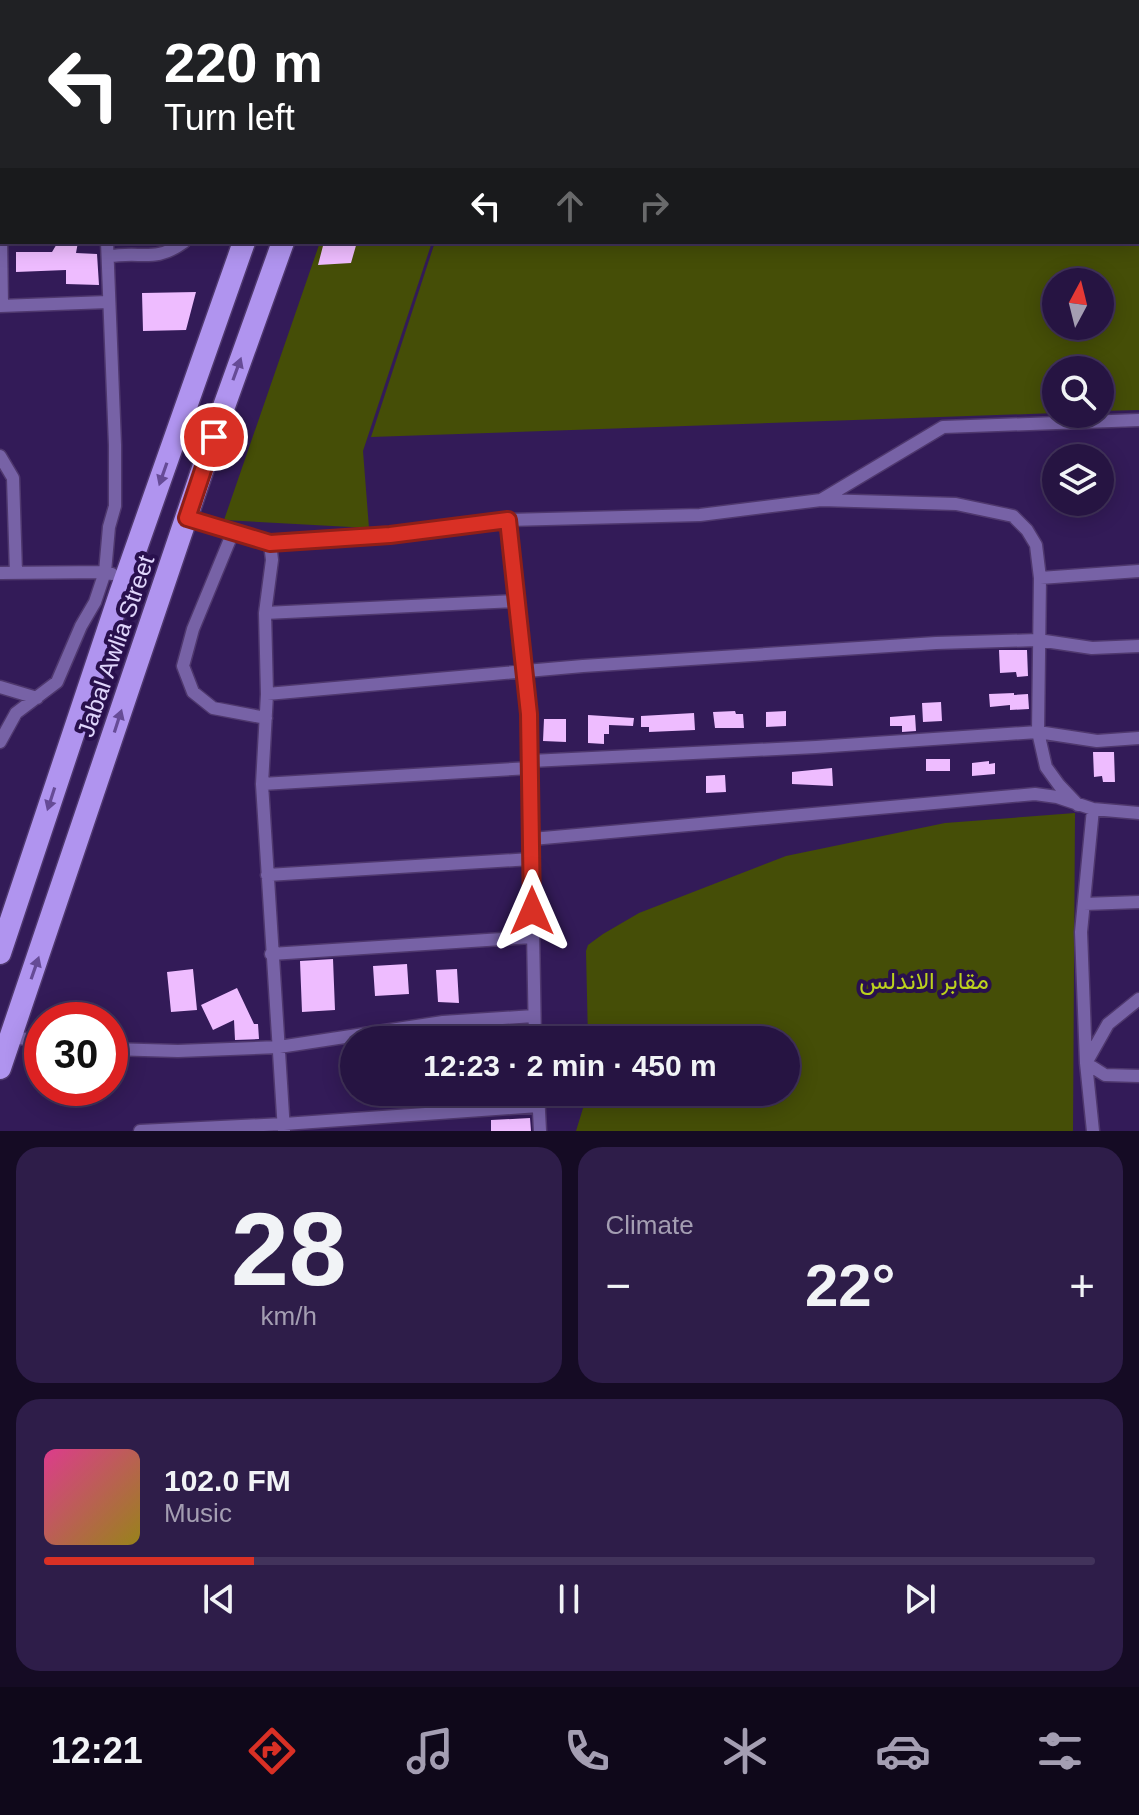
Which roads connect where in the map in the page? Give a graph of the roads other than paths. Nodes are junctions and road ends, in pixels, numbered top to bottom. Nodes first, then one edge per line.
1 (1, 244) edge
2 (107, 244) edge
3 (181, 244) edge
4 (282, 244) edge
5 (127, 248) edge
6 (242, 248) edge
7 (108, 257) junction
8 (269, 285) junction
9 (108, 302) junction
10 (222, 303) junction
11 (1, 306) edge
12 (252, 327) junction
13 (1139, 420) edge
14 (0, 456) edge
15 (7, 478) edge
16 (821, 500) junction
17 (187, 518) junction
18 (508, 520) junction
19 (233, 532) junction
20 (270, 543) junction
21 (1139, 571) edge
22 (0, 573) edge
23 (16, 573) junction
24 (115, 575) junction
25 (1040, 578) junction
26 (517, 601) junction
27 (265, 613) junction
28 (1038, 640) junction
29 (1139, 646) edge
30 (526, 670) junction
31 (0, 687) edge
32 (267, 694) junction
33 (37, 698) junction
34 (266, 718) junction
35 (1038, 732) junction
36 (1139, 738) edge
37 (0, 742) edge
38 (530, 764) junction
39 (262, 784) junction
40 (1078, 805) junction
41 (1093, 809) junction
42 (1139, 813) edge
43 (532, 839) junction
44 (531, 859) junction
45 (267, 875) junction
46 (1139, 902) edge
47 (1084, 904) junction
48 (532, 937) junction
49 (0, 953) edge
50 (271, 954) junction
51 (1139, 999) edge
52 (534, 1016) junction
53 (534, 1026) edge
54 (11, 1037) junction
55 (24, 1039) edge
56 (279, 1047) junction
57 (128, 1050) edge
58 (1086, 1063) junction
59 (0, 1068) edge
60 (1139, 1076) edge
61 (538, 1106) joint
62 (284, 1128) edge
63 (140, 1131) edge
64 (540, 1131) edge
65 (1093, 1131) edge

1 - 11 street
2 - 7 street
3 - 5 street
4 - 8 highway, Jabal Awlia Street
5 - 7 street
6 - 8 highway
6 - 10 highway, Jabal Awlia Street
7 - 9 street
8 - 12 highway, Jabal Awlia Street
9 - 11 street
9 - 24 street
10 - 12 highway
10 -> 24 highway, Jabal Awlia Street
17 -> 12 highway, Jabal Awlia Street
13 - 16 street
14 - 15 street
15 - 23 street
16 - 18 street
16 - 25 street
17 - 19 street
54 -> 17 highway, Jabal Awlia Street
18 - 20 street
18 - 26 street
19 - 20 street
19 - 34 street
20 - 27 street
21 - 25 street
22 - 23 street
23 - 24 street
24 - 33 street
24 -> 49 highway, Jabal Awlia Street
25 - 28 street
26 - 27 street
26 - 30 street
27 - 32 street
28 - 29 street
28 - 30 street
28 - 35 street
30 - 32 street
30 - 38 street
31 - 33 street
32 - 34 street
33 - 37 street
34 - 39 street
35 - 36 street
35 - 38 street
35 - 40 street
38 - 39 street
38 - 43 street
39 - 45 street
40 - 41 street
40 - 43 street
41 - 42 street
41 - 47 street
43 - 44 street
44 - 45 street
44 - 48 street
45 - 50 street
46 - 47 street
47 - 58 street
48 - 50 street
48 - 52 street
50 - 56 street
51 - 58 street
52 - 53 street
52 - 56 street
54 - 55 street
54 - 59 highway, Jabal Awlia Street
56 - 57 street
56 - 62 street
58 - 60 street
58 - 65 street
61 - 62 street
61 - 64 street
62 - 63 street

